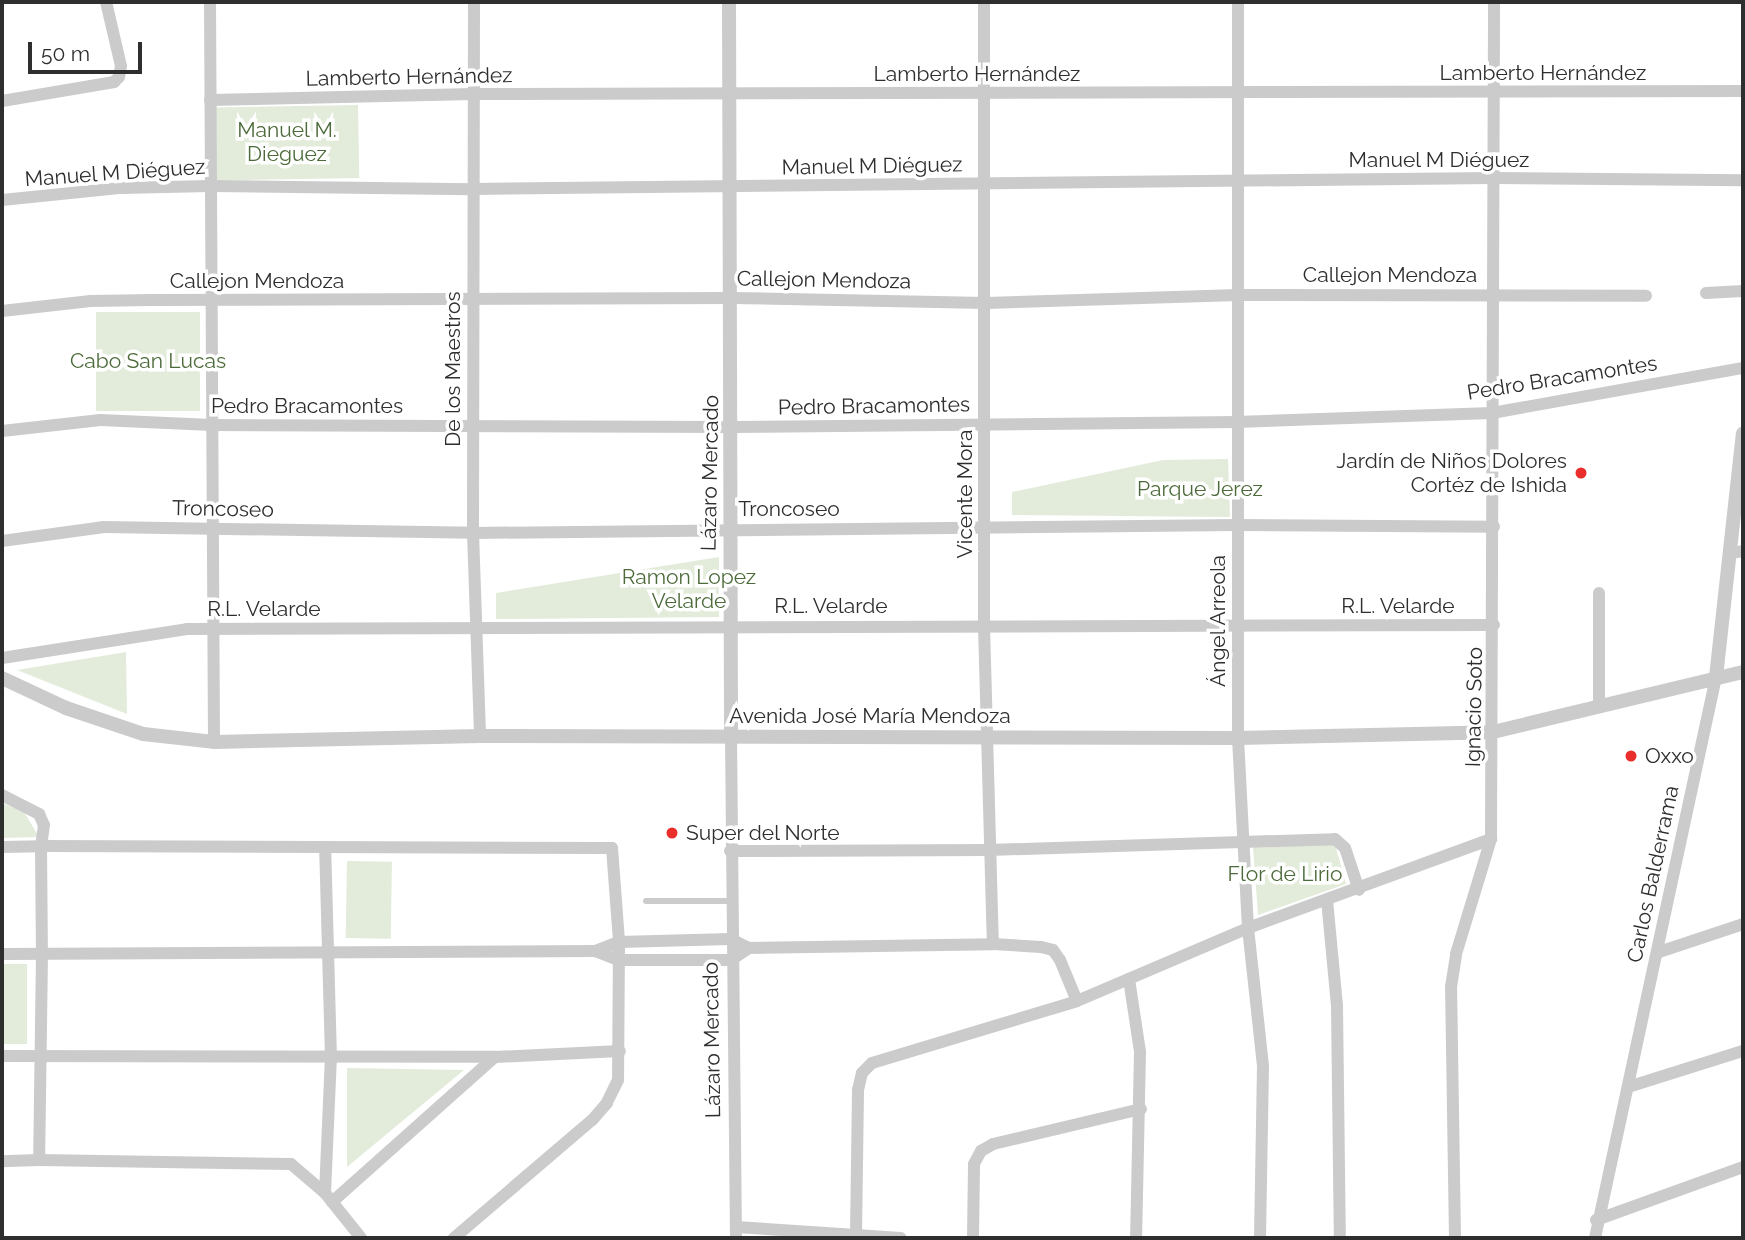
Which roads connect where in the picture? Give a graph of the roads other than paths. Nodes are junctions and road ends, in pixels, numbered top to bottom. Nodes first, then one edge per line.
1 (106, 2) edge
2 (210, 2) edge
3 (474, 2) edge
4 (729, 2) edge
5 (984, 2) edge
6 (1238, 2) edge
7 (1494, 2) edge
8 (1743, 91) edge
9 (986, 92) junction
10 (1495, 92) junction
11 (731, 93) junction
12 (473, 94) junction
13 (1239, 94) junction
14 (210, 100) junction
15 (2, 101) edge
16 (1493, 178) junction
17 (1743, 180) edge
18 (1238, 181) junction
19 (985, 184) junction
20 (210, 186) junction
21 (731, 187) junction
22 (473, 189) junction
23 (2, 200) edge
24 (1743, 291) edge
25 (1706, 293) dead end
26 (1494, 294) junction
27 (1238, 295) junction
28 (1646, 296) dead end
29 (732, 298) junction
30 (210, 299) junction
31 (473, 301) junction
32 (986, 303) junction
33 (2, 311) edge
34 (1743, 368) edge
35 (1492, 413) junction
36 (1237, 422) junction
37 (985, 424) junction
38 (212, 425) junction
39 (472, 425) junction
40 (732, 427) junction
41 (2, 431) edge
42 (1743, 433) edge
43 (1743, 441) edge
44 (1238, 525) junction
45 (212, 527) junction
46 (1494, 527) junction
47 (729, 528) junction
48 (984, 529) junction
49 (473, 533) junction
50 (2, 541) edge
51 (1737, 552) edge
52 (1599, 593) dead end
53 (730, 625) junction
54 (1494, 625) junction
55 (984, 626) junction
56 (1237, 626) junction
57 (476, 627) junction
58 (213, 629) junction
59 (2, 658) edge
60 (1743, 673) edge
61 (1716, 677) junction
62 (2, 678) edge
63 (1599, 707) junction
64 (1493, 732) junction
65 (480, 736) junction
66 (731, 736) junction
67 (987, 737) junction
68 (1238, 738) junction
69 (214, 742) junction
70 (2, 795) edge
71 (1491, 839) junction
72 (1244, 841) junction
73 (41, 846) junction
74 (2, 847) edge
75 (326, 847) junction
76 (989, 850) junction
77 (730, 851) junction
78 (1359, 890) junction
79 (1327, 900) junction
80 (646, 901) dead end
81 (730, 901) junction
82 (1743, 924) edge
83 (1248, 928) junction
84 (731, 939) junction
85 (619, 942) junction
86 (993, 944) junction
87 (749, 948) junction
88 (595, 951) junction
89 (330, 952) junction
90 (1658, 952) junction
91 (2, 954) edge
92 (42, 954) junction
93 (619, 960) junction
94 (731, 960) junction
95 (1129, 979) junction
96 (1077, 1001) junction
97 (620, 1051) junction
98 (1743, 1051) edge
99 (2, 1056) edge
100 (41, 1056) junction
101 (495, 1057) junction
102 (331, 1058) junction
103 (1628, 1087) junction
104 (1141, 1109) junction
105 (39, 1160) junction
106 (2, 1161) edge
107 (1743, 1167) edge
108 (329, 1197) junction
109 (1596, 1220) junction
110 (736, 1232) edge
111 (856, 1235) junction
112 (361, 1238) edge
113 (454, 1238) edge
114 (901, 1238) edge
115 (973, 1238) edge
116 (1136, 1238) edge
117 (1260, 1238) edge
118 (1340, 1238) edge
119 (1455, 1238) edge
120 (1595, 1238) edge

1 - 15 street
2 - 14 street
3 - 12 street, De los Maestros
4 - 11 street, Lázaro Mercado
5 - 9 street, Vicente Mora
6 - 13 street, Ángel Arreola
7 - 10 street, Ignacio Soto
8 - 10 street, Lamberto Hernández
9 - 11 street, Lamberto Hernández
9 - 13 street, Lamberto Hernández
9 - 19 street, Vicente Mora
10 - 13 street, Lamberto Hernández
10 - 16 street, Ignacio Soto
11 - 12 street, Lamberto Hernández
11 - 21 street, Lázaro Mercado
12 - 14 street, Lamberto Hernández
12 - 22 street, De los Maestros
13 - 18 street, Ángel Arreola
14 - 20 street
16 - 17 street, Manuel M Diéguez
16 - 18 street, Manuel M Diéguez
16 - 26 street, Ignacio Soto
18 - 19 street, Manuel M Diéguez
18 - 27 street, Ángel Arreola
19 - 21 street, Manuel M Diéguez
19 - 32 street, Vicente Mora
20 - 22 street, Manuel M Diéguez
20 - 23 street, Manuel M Diéguez
20 - 30 street
21 - 22 street, Manuel M Diéguez
21 - 29 street, Lázaro Mercado
22 - 31 street, De los Maestros
24 - 25 street
26 - 27 street, Callejon Mendoza
26 - 28 street, Callejon Mendoza
26 - 35 street, Ignacio Soto
27 - 32 street, Callejon Mendoza
27 - 36 street, Ángel Arreola
29 - 31 street, Callejon Mendoza
29 - 32 street, Callejon Mendoza
29 - 40 street, Lázaro Mercado
30 - 31 street, Callejon Mendoza
30 - 33 street, Callejon Mendoza
30 - 38 street
31 - 39 street, De los Maestros
32 - 37 street, Vicente Mora
34 - 35 street, Pedro Bracamontes
35 - 36 street, Pedro Bracamontes
35 - 46 street, Ignacio Soto
36 - 37 street, Pedro Bracamontes
36 - 44 street, Ángel Arreola
37 - 40 street, Pedro Bracamontes
37 - 48 street, Vicente Mora
38 - 39 street, Pedro Bracamontes
38 - 41 street, Pedro Bracamontes
38 - 45 street
39 - 40 street, Pedro Bracamontes
39 - 49 street, De los Maestros
40 - 47 street, Lázaro Mercado
42 - 43 street, Carlos Balderrama
43 - 51 street, Carlos Balderrama
44 - 46 street, Troncoseo
44 - 48 street, Troncoseo
44 - 56 street, Ángel Arreola
45 - 49 street, Troncoseo
45 - 50 street, Troncoseo
45 - 58 street
46 - 54 street, Ignacio Soto
47 - 48 street, Troncoseo
47 - 49 street, Troncoseo
47 - 53 street, Lázaro Mercado
48 - 55 street, Vicente Mora
49 - 57 street, De los Maestros
51 - 61 street, Carlos Balderrama
52 - 63 street
53 - 55 street, R.L. Velarde
53 - 57 street, R.L. Velarde
53 - 66 street, Lázaro Mercado
54 - 56 street, R.L. Velarde
54 - 64 street, Ignacio Soto
55 - 56 street, R.L. Velarde
55 - 67 street, Vicente Mora
56 - 68 street, Ángel Arreola
57 - 58 street, R.L. Velarde
57 - 65 street, De los Maestros
58 - 59 street, R.L. Velarde
58 - 69 street
60 - 61 street, Avenida José María Mendoza
61 - 63 street, Avenida José María Mendoza
61 - 90 street, Carlos Balderrama
62 - 69 street, Avenida José María Mendoza
63 - 64 street, Avenida José María Mendoza
64 - 68 street, Avenida José María Mendoza
64 - 71 street, Ignacio Soto
65 - 66 street, Avenida José María Mendoza
65 - 69 street, Avenida José María Mendoza
66 - 67 street, Avenida José María Mendoza
66 - 77 street, Lázaro Mercado
67 - 68 street, Avenida José María Mendoza
67 - 76 street, Vicente Mora
68 - 72 street, Ángel Arreola
70 - 73 street
71 - 78 street
71 - 119 street, Ignacio Soto
72 - 76 street
72 - 78 street
72 - 83 street, Ángel Arreola
73 - 74 street
73 - 75 street
73 - 92 street
75 - 85 street
75 - 89 street
76 - 77 street
76 - 86 street, Vicente Mora
77 - 81 street, Lázaro Mercado
78 - 79 street
79 - 83 street
79 - 118 street
80 - 81 lane
81 - 84 street, Lázaro Mercado
82 - 90 street
83 - 95 street
83 - 117 street, Ángel Arreola
84 - 85 street
84 - 87 street
84 - 94 street, Lázaro Mercado
85 - 88 street
85 - 93 street
86 - 87 street
86 - 96 street
87 - 94 street
88 - 89 street
88 - 93 street
89 - 92 street
89 - 102 street
90 - 103 street, Carlos Balderrama
91 - 92 street
92 - 100 street
93 - 94 street
93 - 97 street
94 - 110 street, Lázaro Mercado
95 - 96 street
95 - 104 street
96 - 111 street
97 - 101 street
97 - 113 street
98 - 103 street
99 - 100 street
100 - 102 street
100 - 105 street
101 - 102 street
101 - 108 street
102 - 108 street
103 - 109 street, Carlos Balderrama
104 - 115 street
104 - 116 street
105 - 106 street
105 - 108 street
107 - 109 street
108 - 112 street
109 - 120 street, Carlos Balderrama
110 - 111 street
111 - 114 street

